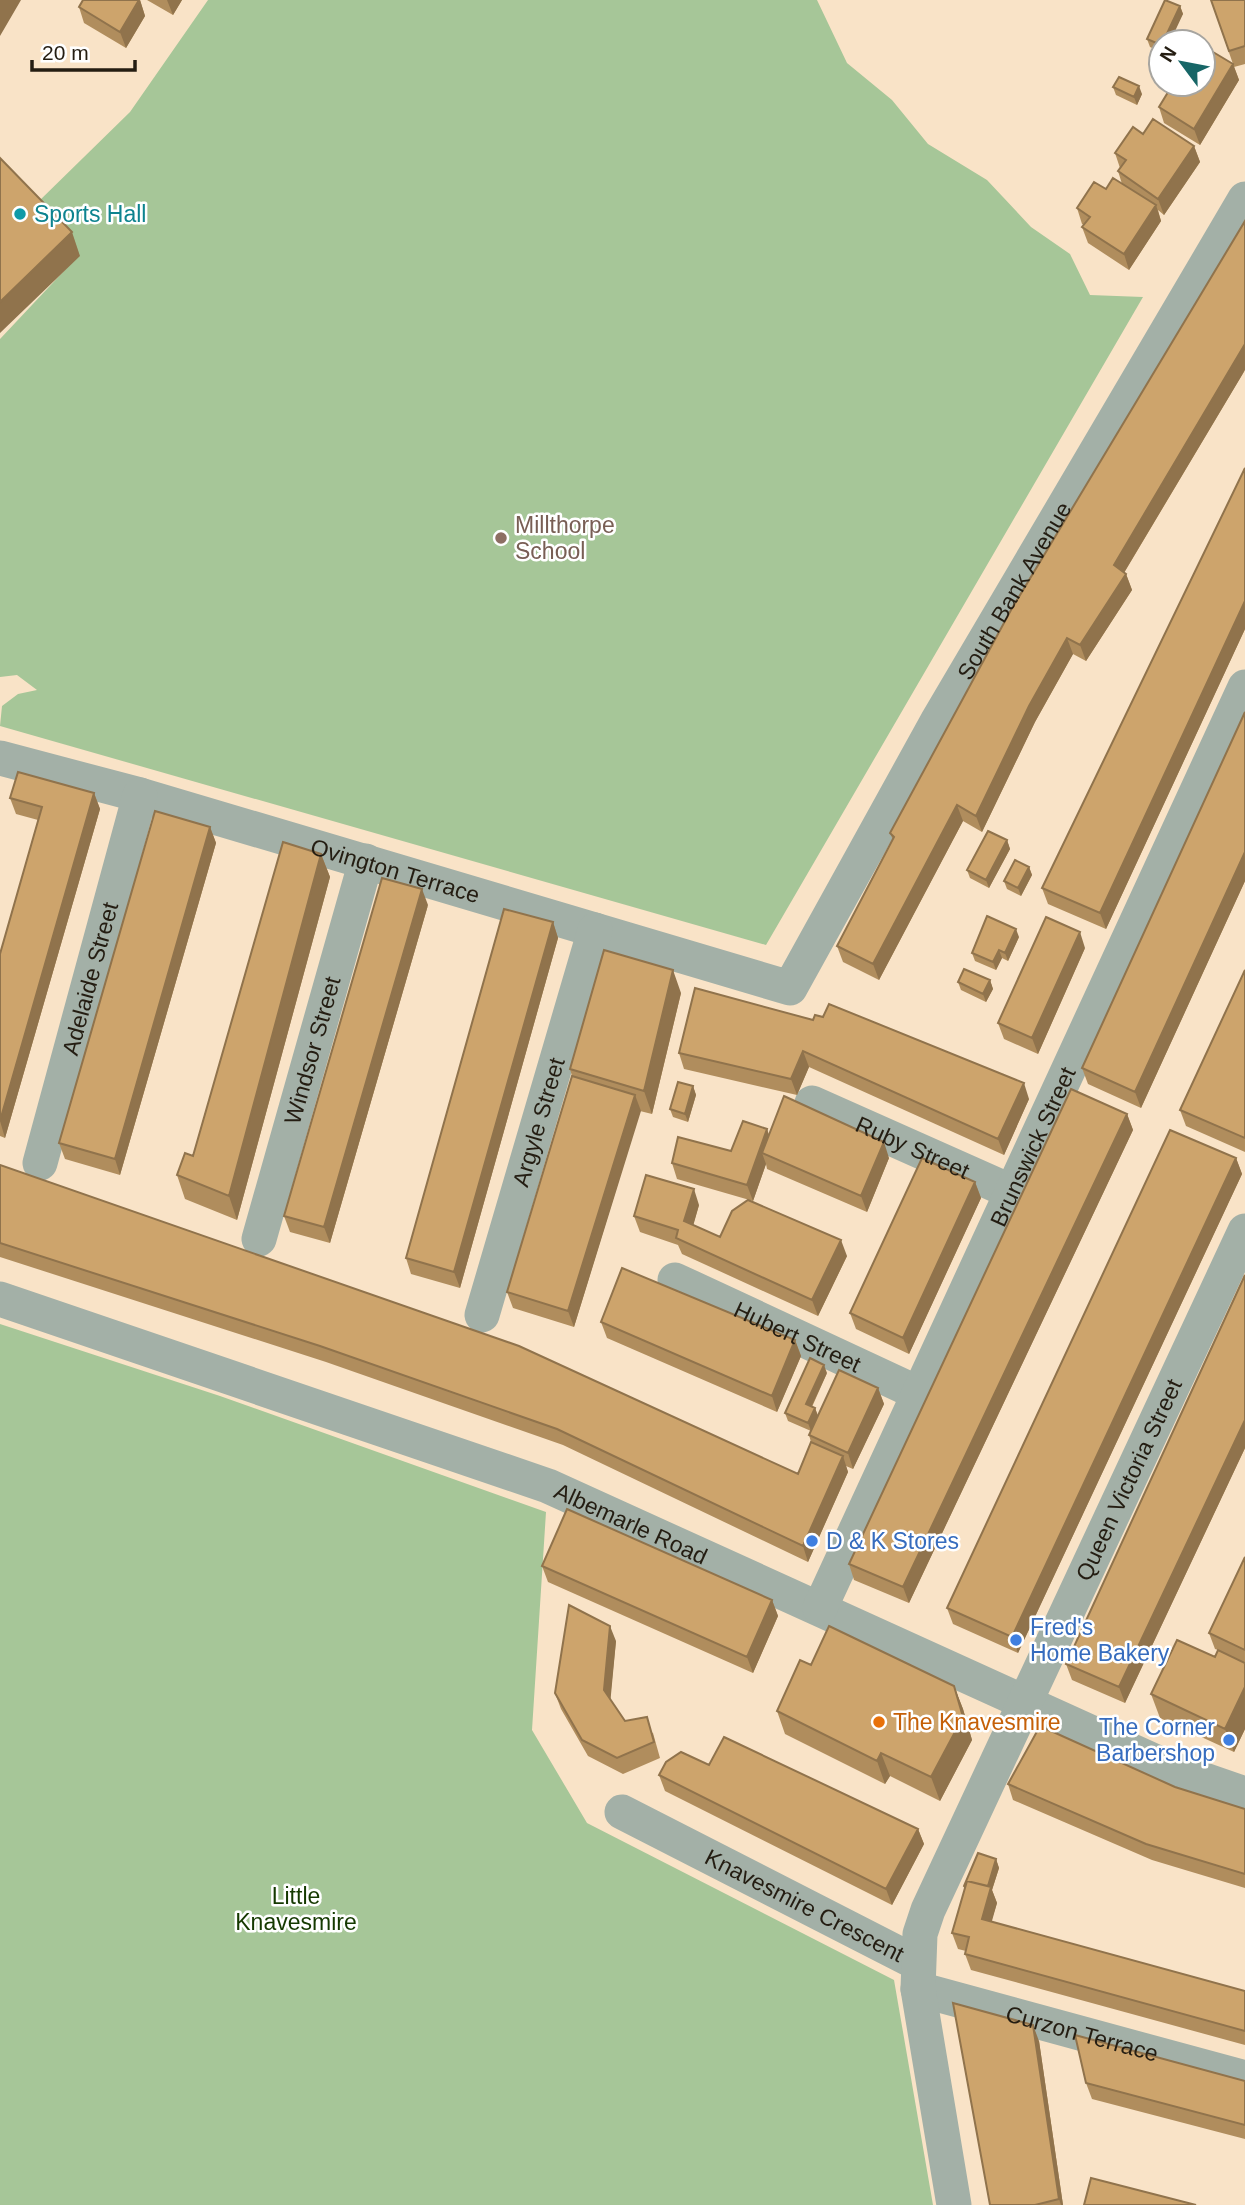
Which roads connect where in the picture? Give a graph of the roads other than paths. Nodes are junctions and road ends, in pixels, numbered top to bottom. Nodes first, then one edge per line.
1 (1245, 199) edge
2 (1245, 687) edge
3 (0, 758) edge
4 (140, 796) junction
5 (366, 861) junction
6 (595, 930) junction
7 (790, 988) joint
8 (812, 1103) dead end
9 (40, 1163) dead end
10 (1012, 1192) junction
11 (1245, 1231) edge
12 (259, 1239) dead end
13 (675, 1280) dead end
14 (0, 1299) edge
15 (482, 1315) dead end
16 (919, 1394) junction
17 (820, 1608) junction
18 (1026, 1700) junction
19 (1244, 1792) edge
20 (622, 1812) dead end
21 (917, 1976) junction
22 (1245, 2078) edge
23 (954, 2205) edge

1 - 7 street, South Bank Avenue
2 - 10 street, Brunswick Street
3 - 4 street, Ovington Terrace
4 - 5 street, Ovington Terrace
4 - 9 street, Adelaide Street
5 - 6 street, Ovington Terrace
5 - 12 street, Windsor Street
6 - 7 street, Ovington Terrace
6 - 15 street, Argyle Street
8 - 10 street, Ruby Street
10 - 16 street, Brunswick Street
11 - 18 street, Queen Victoria Street
13 - 16 street, Hubert Street
14 - 17 street, Albemarle Road
16 - 17 street, Brunswick Street
17 - 18 street, Albemarle Road
18 - 19 street, Albemarle Road
18 - 21 street, Queen Victoria Street
20 - 21 street, Knavesmire Crescent
21 - 22 street, Curzon Terrace
21 - 23 street, Knavesmire Crescent

